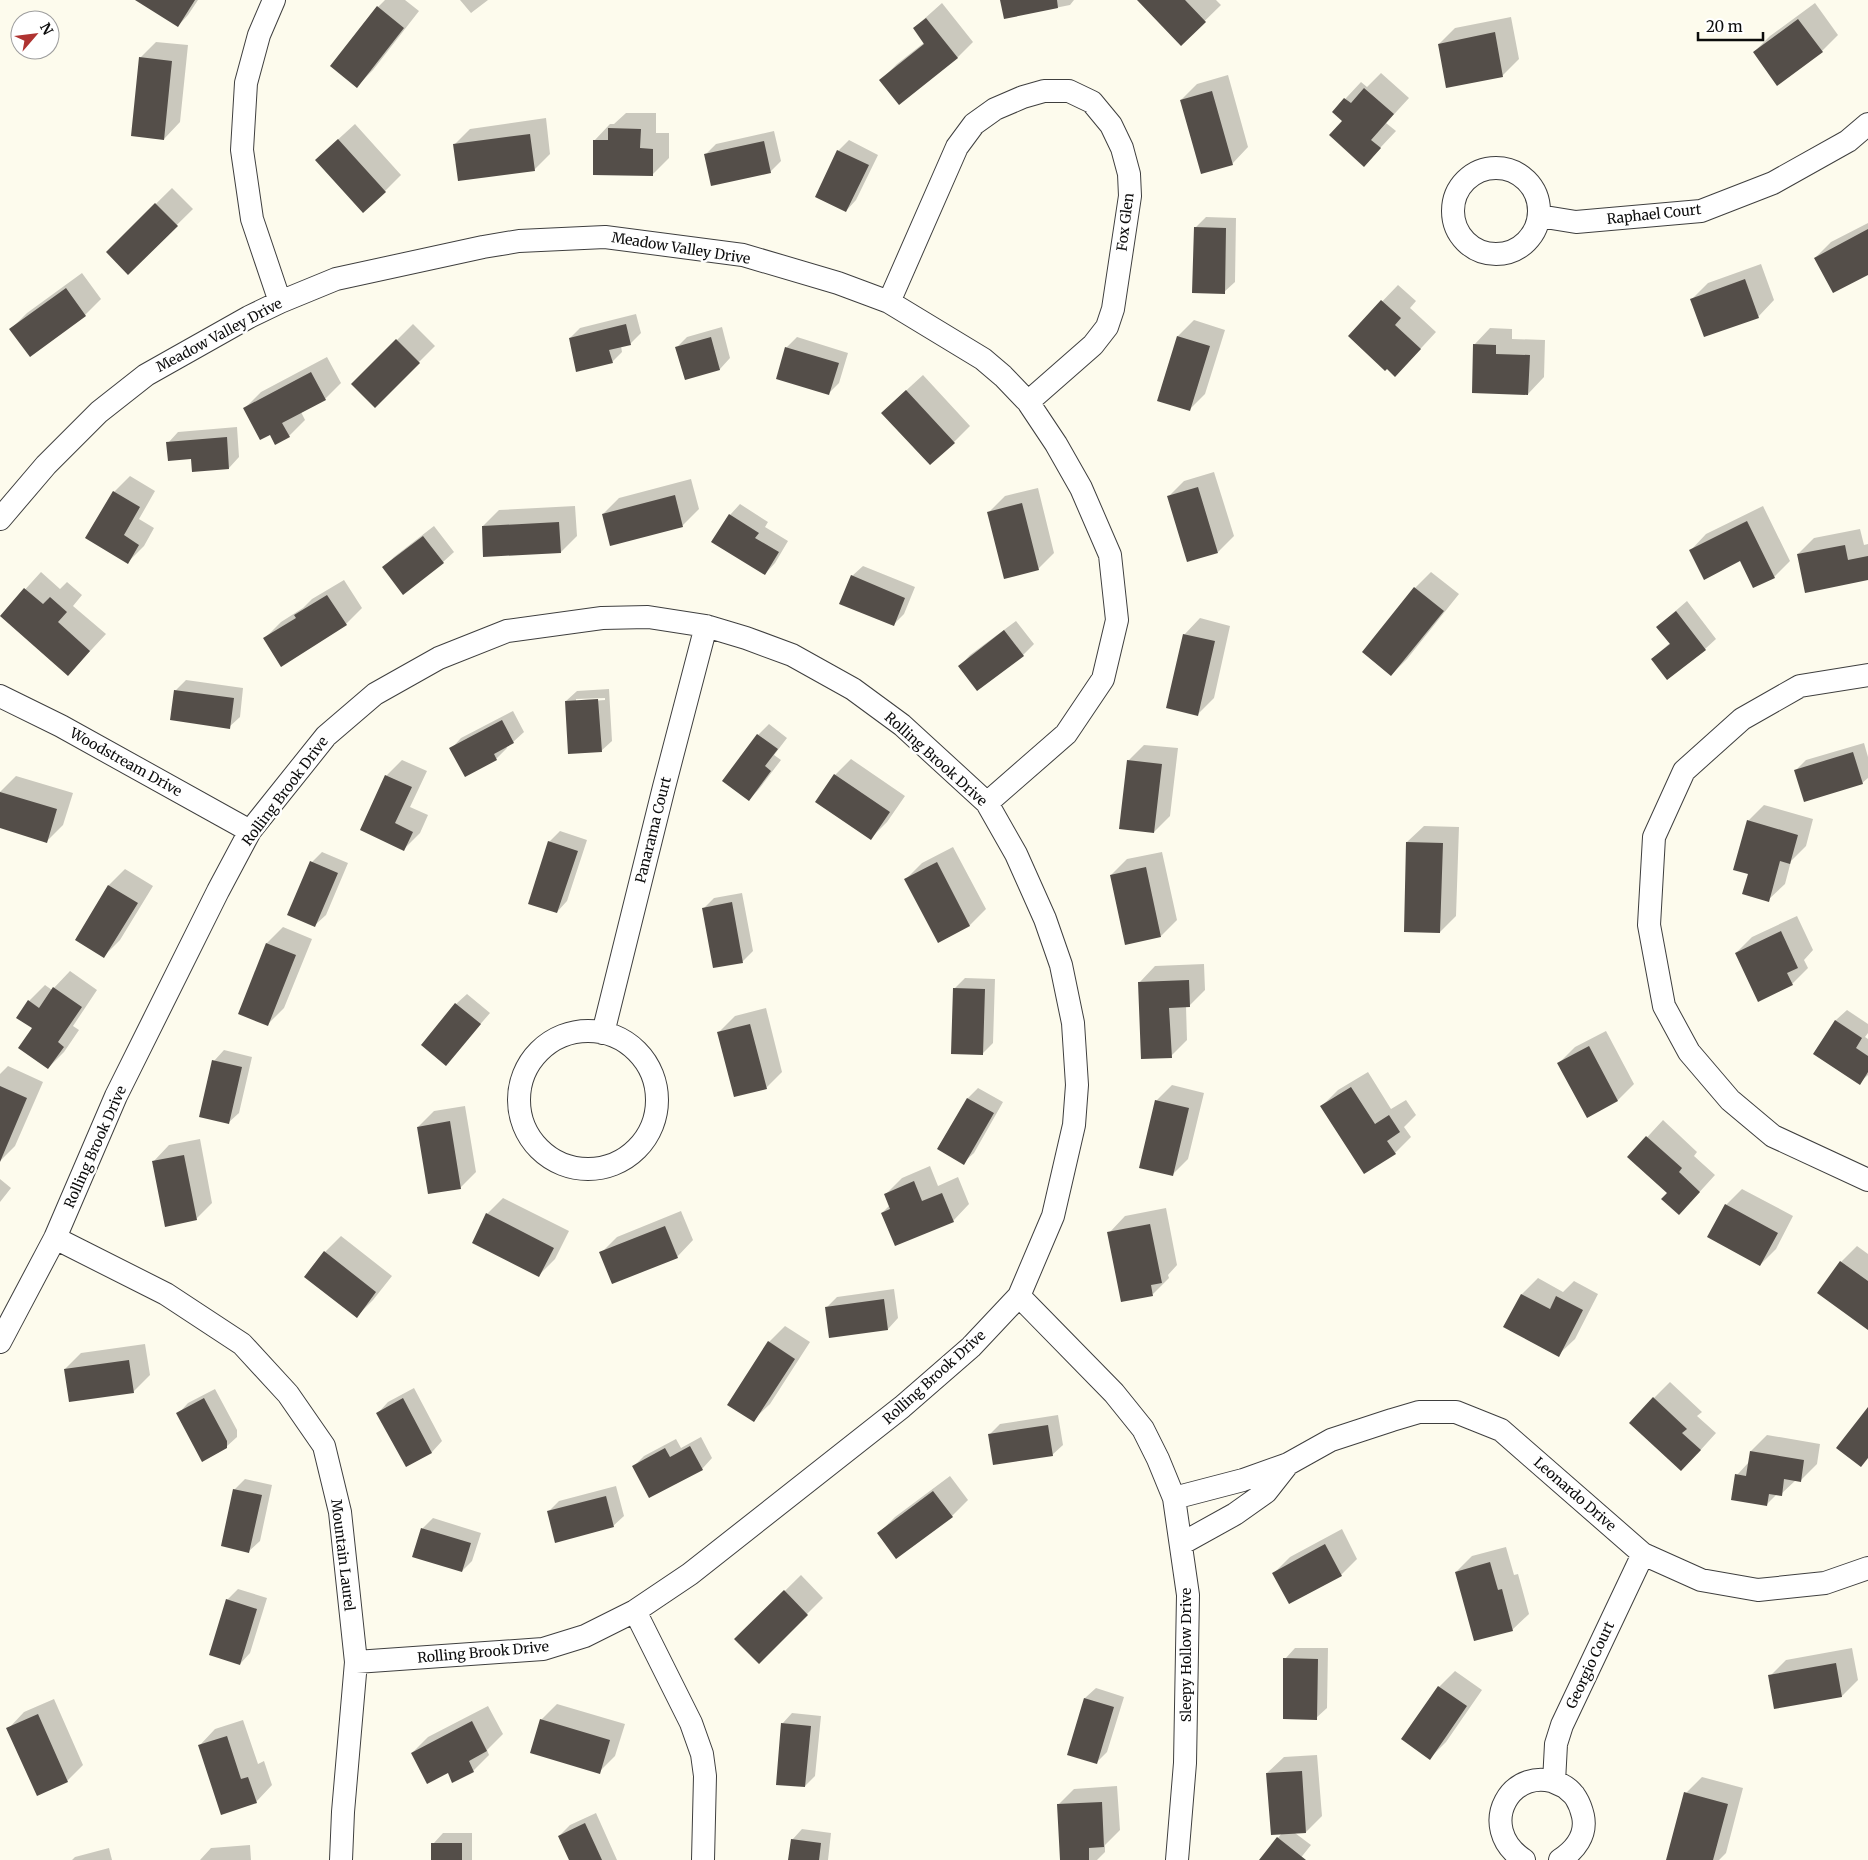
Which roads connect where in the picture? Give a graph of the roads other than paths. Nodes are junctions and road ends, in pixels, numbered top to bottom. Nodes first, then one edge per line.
1 (274, 0) edge
2 (1868, 124) edge
3 (1539, 216) dead end
4 (280, 302) junction
5 (889, 302) junction
6 (1028, 402) junction
7 (0, 519) edge
8 (706, 626) junction
9 (1868, 674) edge
10 (0, 696) edge
11 (987, 803) junction
12 (250, 832) junction
13 (603, 1033) junction
14 (1868, 1180) edge
15 (55, 1238) junction
16 (1019, 1296) junction
17 (0, 1342) edge
18 (1288, 1464) junction
19 (1174, 1498) junction
20 (1181, 1544) junction
21 (1643, 1554) junction
22 (1868, 1568) edge
23 (635, 1611) junction
24 (356, 1662) junction
25 (1554, 1782) junction
26 (341, 1860) edge
27 (703, 1860) edge
28 (1177, 1860) edge
29 (1524, 1860) edge
30 (1560, 1860) edge

1 - 4 street
2 - 3 street, Raphael Court
4 - 5 street, Meadow Valley Drive
4 - 7 street, Meadow Valley Drive
5 - 6 street, Meadow Valley Drive
5 - 6 street, Fox Glen
6 - 11 street, Meadow Valley Drive
8 - 11 street, Rolling Brook Drive
8 - 12 street, Rolling Brook Drive
8 - 13 street, Panarama Court
9 - 14 street
10 - 12 street, Woodstream Drive
11 - 16 street, Rolling Brook Drive
12 - 15 street, Rolling Brook Drive
13 - 13 street
15 - 17 street, Rolling Brook Drive
15 - 24 street, Mountain Laurel
16 - 19 street, Sleepy Hollow Drive
16 - 23 street, Rolling Brook Drive
18 - 19 street, Leonardo Drive
18 - 20 street, Leonardo Drive
18 - 21 street, Leonardo Drive
19 - 20 street, Sleepy Hollow Drive
20 - 28 street, Sleepy Hollow Drive
21 - 22 street, Leonardo Drive
21 - 25 street, Georgio Court
23 - 24 street, Rolling Brook Drive
23 - 27 street
24 - 26 street, Mountain Laurel
25 - 29 street
25 - 30 street

